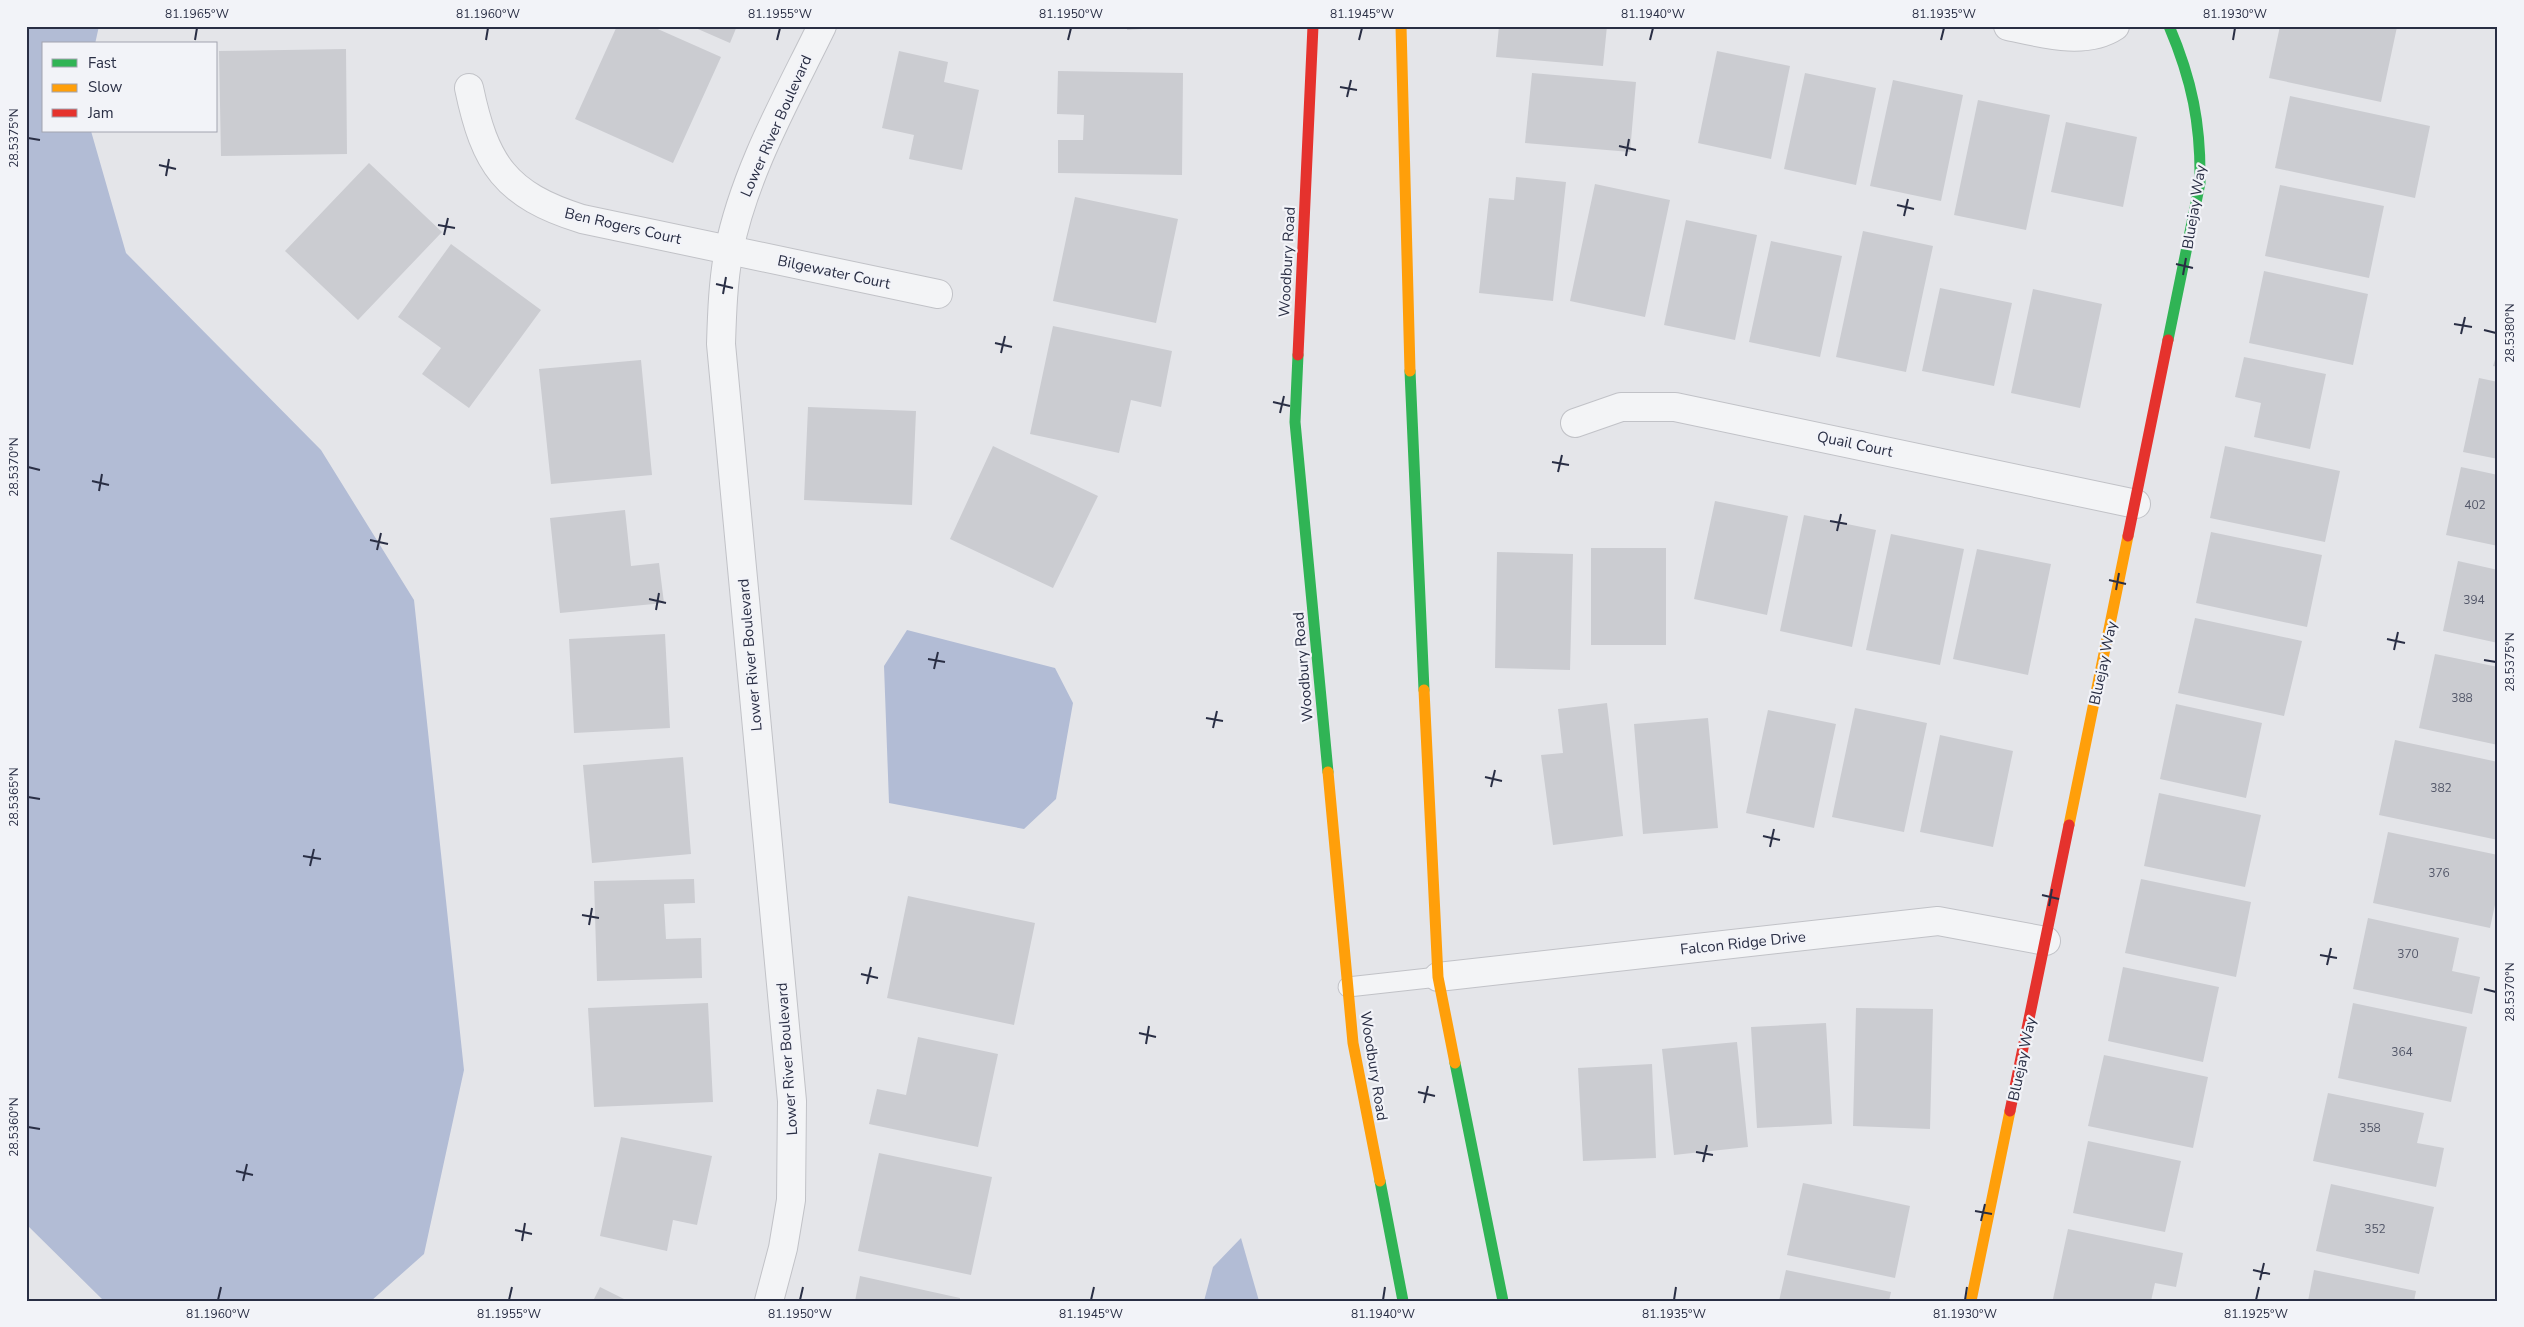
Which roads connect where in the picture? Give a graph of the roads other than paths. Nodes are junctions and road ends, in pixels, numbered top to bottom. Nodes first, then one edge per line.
1 (822, 26) edge
2 (1313, 26) edge
3 (1401, 26) edge
4 (2008, 26) edge
5 (2115, 26) edge
6 (2169, 26) edge
7 (469, 88) dead end
8 (729, 250) junction
9 (938, 294) dead end
10 (1575, 423) dead end
11 (2136, 504) junction
12 (2046, 941) junction
13 (1438, 977) junction
14 (1348, 987) junction
15 (768, 1301) edge
16 (1402, 1301) edge
17 (1503, 1301) edge
18 (1971, 1301) edge

1 - 8 street, Lower River Boulevard
2 - 14 street, Woodbury Road
3 - 13 street
4 - 5 street
6 - 11 street, Bluejay Way
7 - 8 street, Ben Rogers Court
8 - 9 street, Bilgewater Court
8 - 15 street, Lower River Boulevard
10 - 11 street, Quail Court
11 - 12 street, Bluejay Way
12 - 13 street, Falcon Ridge Drive
12 - 18 street, Bluejay Way
13 - 14 lane
13 - 17 street
14 - 16 street, Woodbury Road

